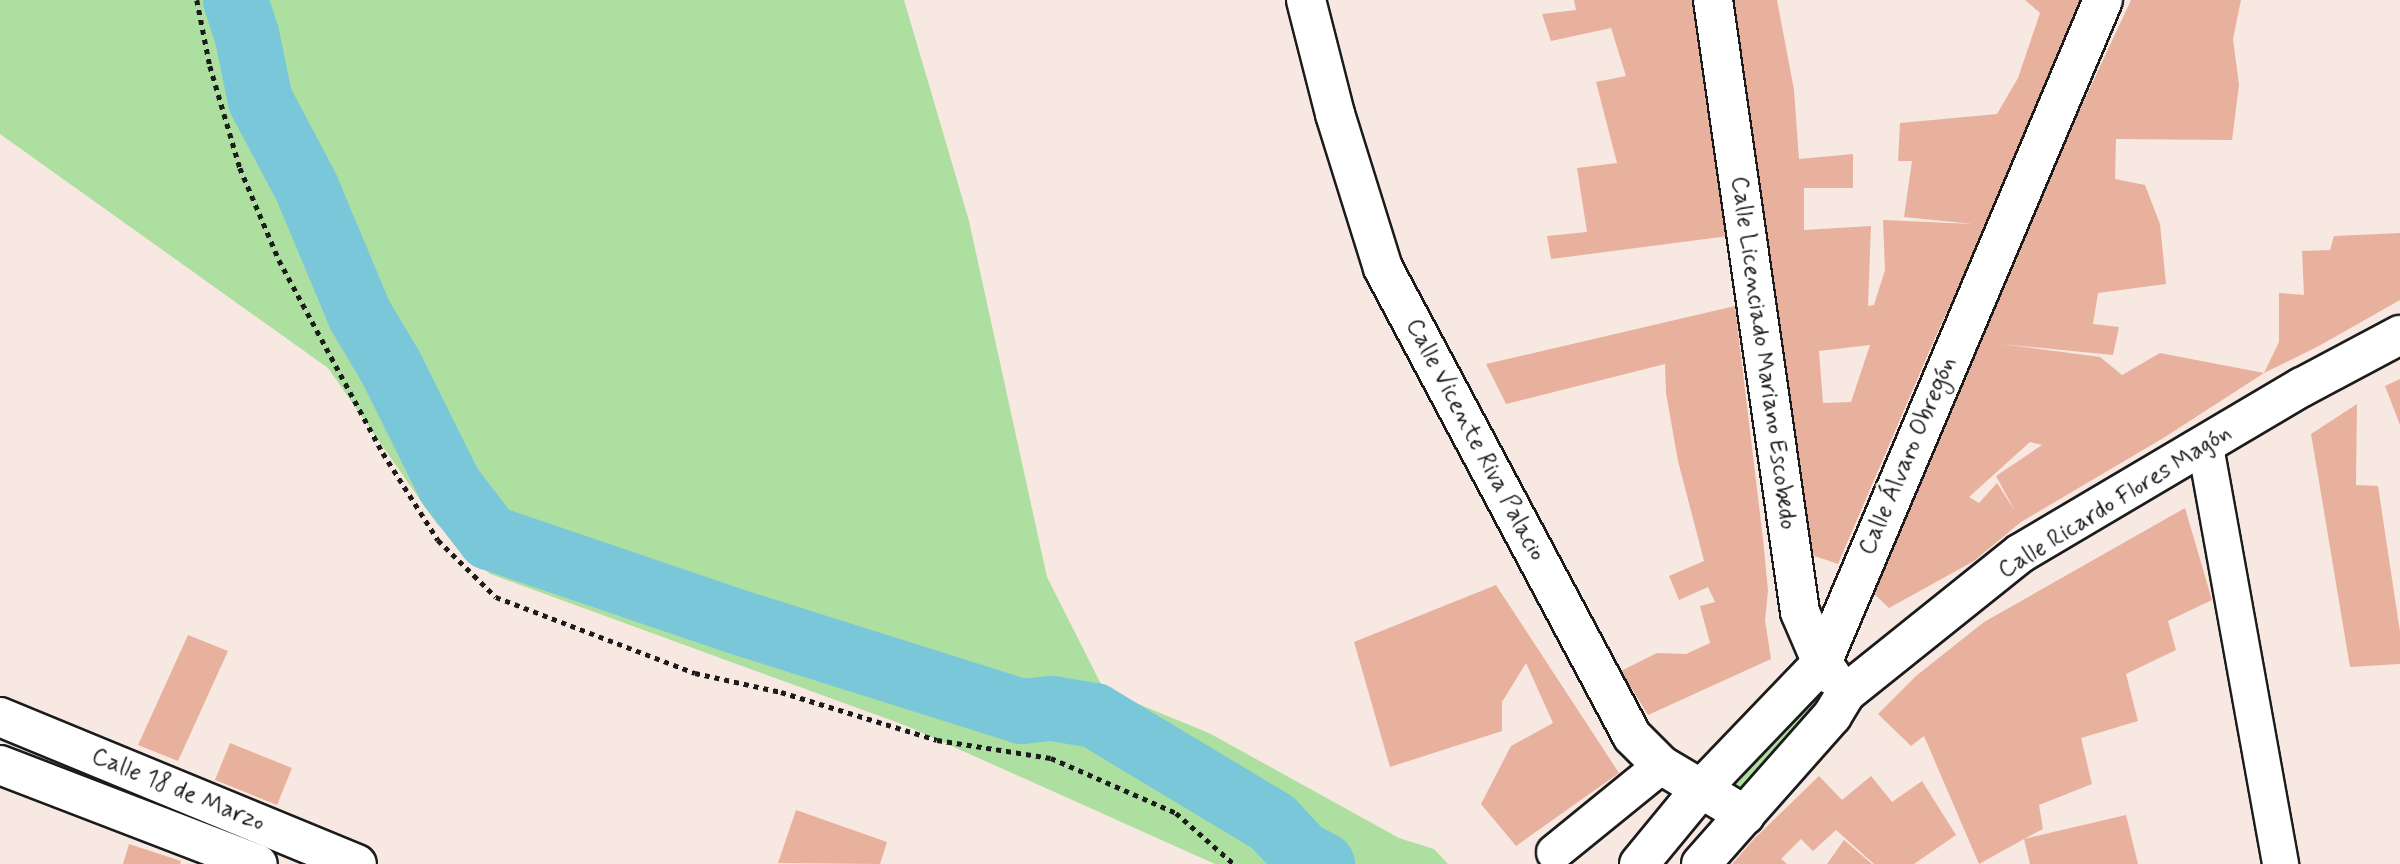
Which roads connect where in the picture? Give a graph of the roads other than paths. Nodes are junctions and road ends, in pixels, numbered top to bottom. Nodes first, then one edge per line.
1 (1306, 0) edge
2 (1713, 0) edge
3 (2103, 0) edge
4 (2400, 335) edge
5 (2205, 446) junction
6 (1822, 663) junction
7 (1846, 693) junction
8 (0, 717) edge
9 (0, 765) edge
10 (1661, 765) junction
11 (1700, 790) junction
12 (1745, 815) junction
13 (1555, 852) dead end
14 (258, 864) edge
15 (357, 864) edge
16 (1639, 864) edge
17 (1701, 864) edge
18 (2280, 864) edge

1 - 10 main road, Calle Vicente Riva Palacio
2 - 6 main road, Calle Licenciado Mariano Escobedo
3 - 6 main road, Calle Álvaro Obregón
4 - 5 main road, Calle Ricardo Flores Magón
5 - 7 main road, Calle Ricardo Flores Magón
5 - 18 street
6 - 7 main road, Calle Licenciado Mariano Escobedo
6 - 11 main road, Calle Álvaro Obregón
7 - 12 main road
8 - 15 main road, Calle 18 de Marzo
9 - 14 main road, Calle 18 de Marzo
10 - 11 main road, Calle Vicente Riva Palacio
10 - 13 street
11 - 12 main road, Calle Vicente Riva Palacio
11 - 16 main road, Calle Álvaro Obregón
12 - 17 main road

